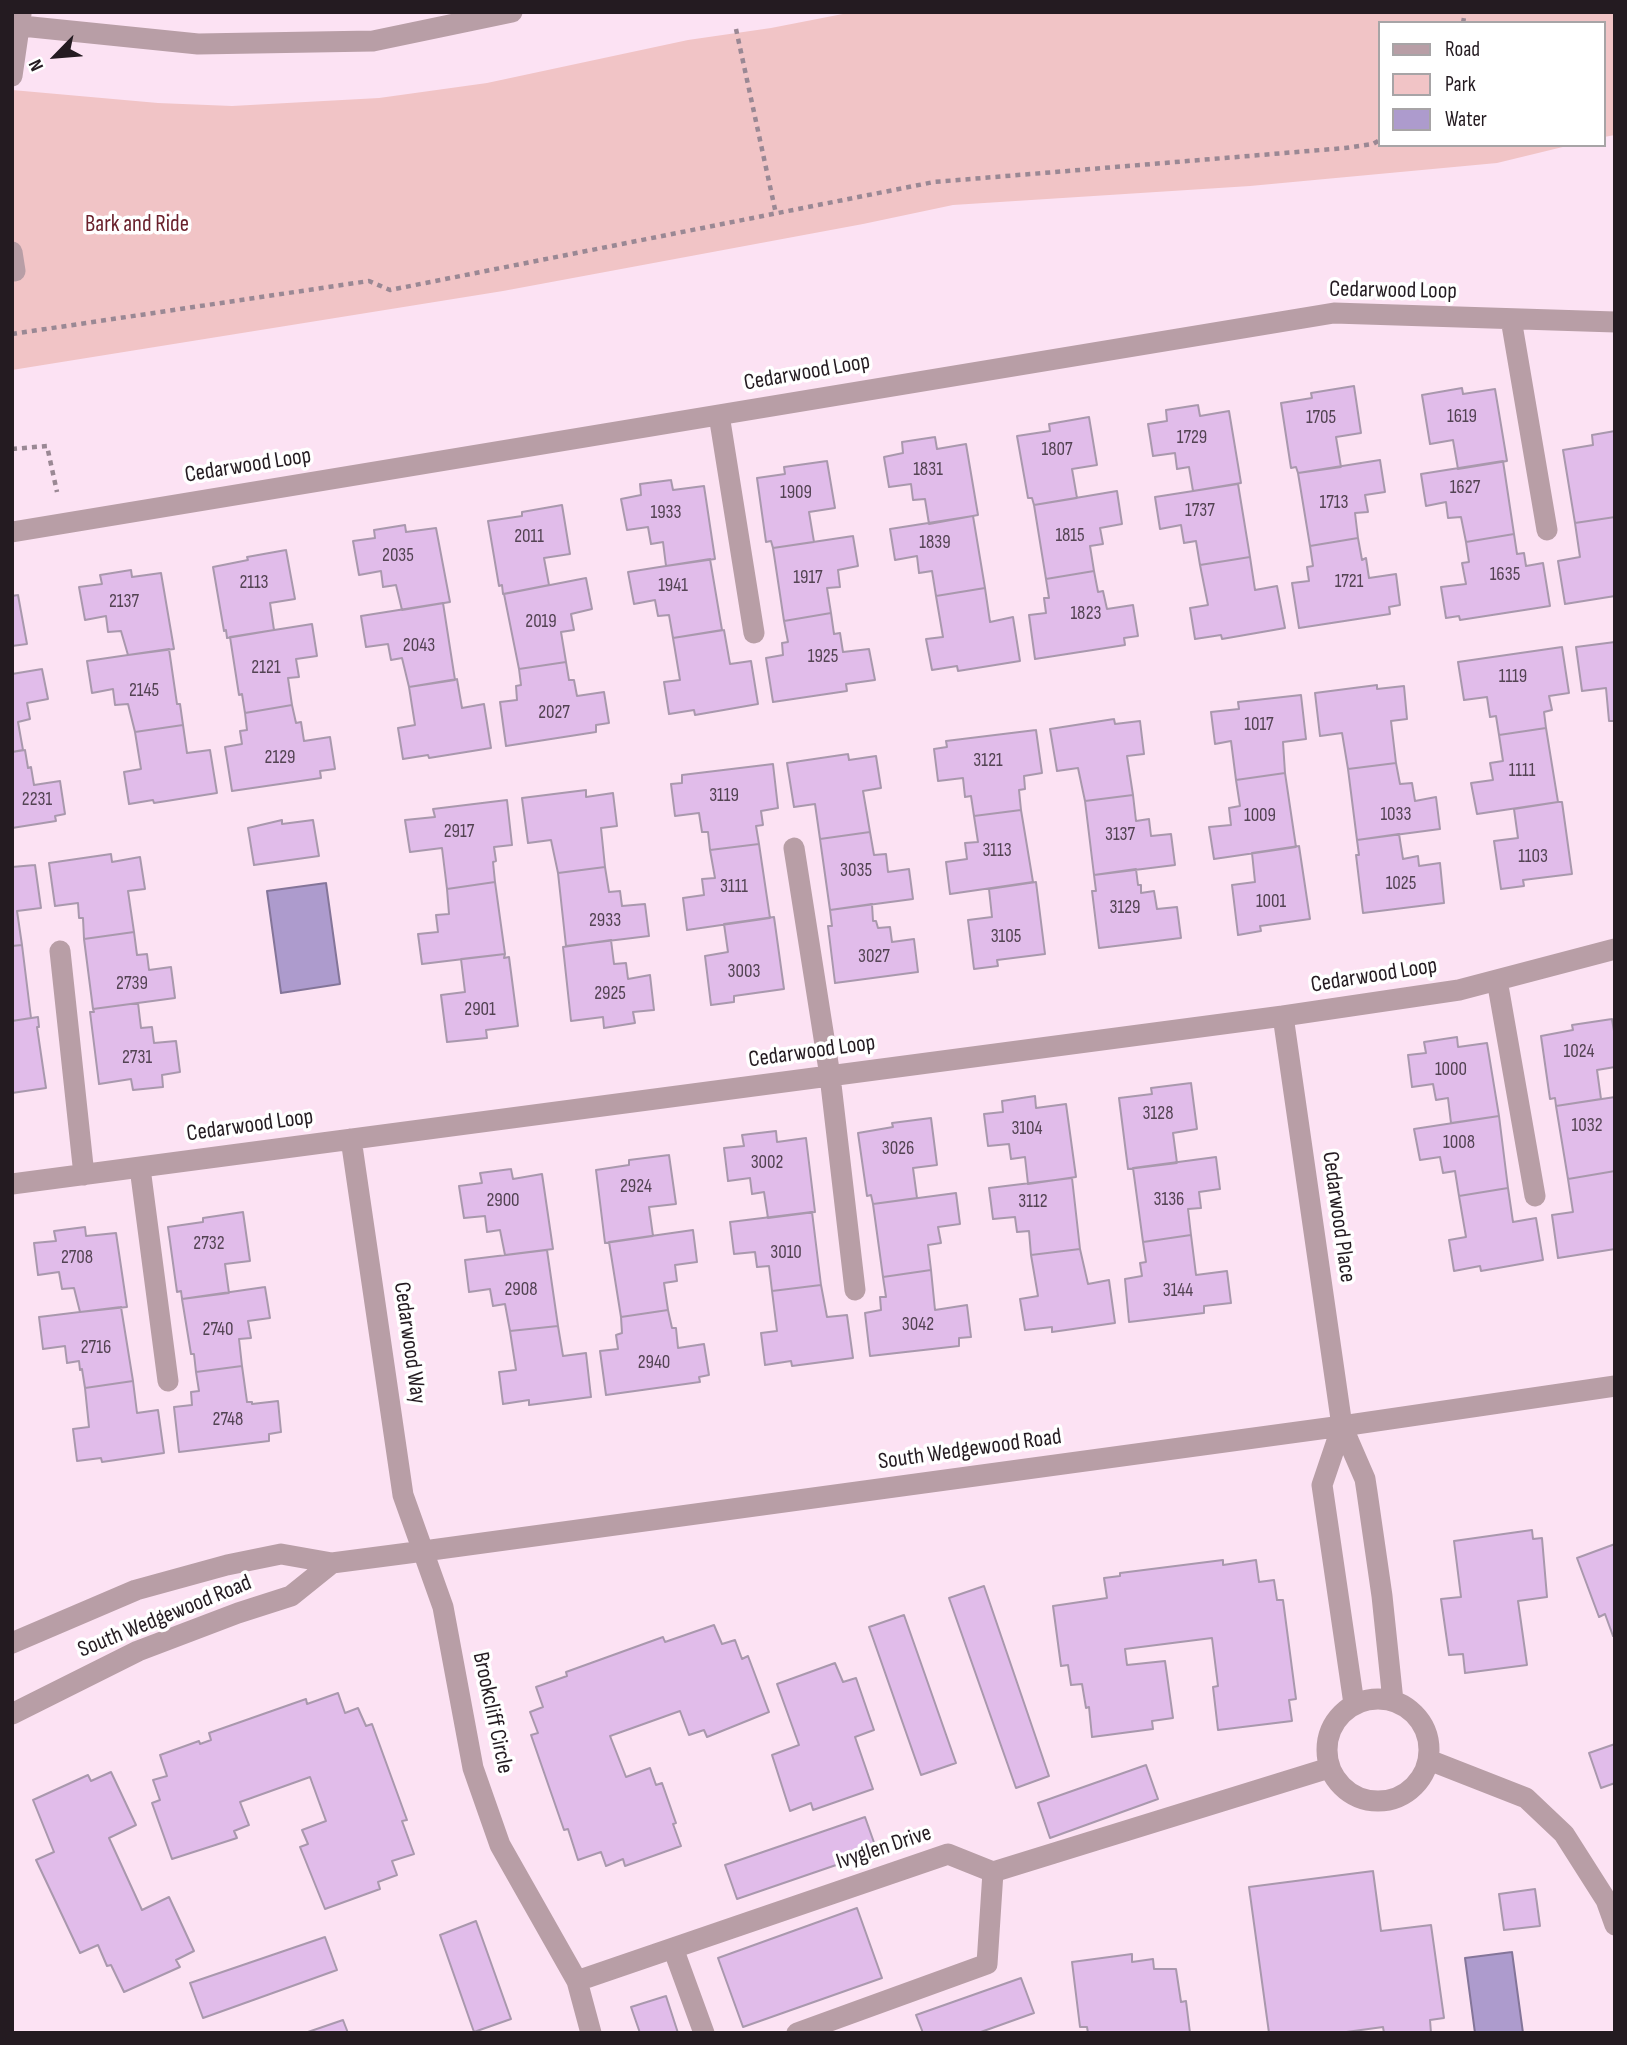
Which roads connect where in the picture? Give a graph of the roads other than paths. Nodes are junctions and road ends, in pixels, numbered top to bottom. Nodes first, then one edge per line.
1 (512, 12) edge
2 (18, 21) edge
3 (12, 76) edge
4 (1511, 319) junction
5 (1615, 322) edge
6 (719, 415) junction
7 (1547, 530) dead end
8 (12, 532) edge
9 (754, 633) dead end
10 (794, 848) dead end
11 (1615, 949) edge
12 (60, 951) dead end
13 (1497, 980) junction
14 (1283, 1016) junction
15 (830, 1076) junction
16 (351, 1139) junction
17 (140, 1168) junction
18 (84, 1175) junction
19 (12, 1184) edge
20 (1535, 1196) dead end
21 (855, 1290) dead end
22 (168, 1381) dead end
23 (1615, 1386) edge
24 (1342, 1426) junction
25 (424, 1551) junction
26 (332, 1563) junction
27 (12, 1643) edge
28 (1393, 1701) junction
29 (1354, 1704) junction
30 (12, 1714) edge
31 (1429, 1760) junction
32 (1329, 1768) junction
33 (993, 1872) junction
34 (1615, 1925) edge
35 (673, 1948) junction
36 (577, 1981) junction
37 (591, 2033) edge
38 (704, 2033) edge
39 (797, 2033) edge

1 - 2 street
2 - 3 street
4 - 5 street, Cedarwood Loop
4 - 6 street, Cedarwood Loop
4 - 7 street
6 - 8 street, Cedarwood Loop
6 - 9 street
10 - 15 street
11 - 13 street, Cedarwood Loop
12 - 18 street
13 - 14 street, Cedarwood Loop
13 - 20 street
14 - 15 street, Cedarwood Loop
14 - 24 street, Cedarwood Place
15 - 16 street, Cedarwood Loop
15 - 21 street
16 - 17 street, Cedarwood Loop
16 - 25 street, Cedarwood Way
17 - 18 street, Cedarwood Loop
17 - 22 street
18 - 19 street, Cedarwood Loop
23 - 24 street, South Wedgewood Road
24 - 25 street, South Wedgewood Road
24 - 28 street, Cedarwood Place
24 - 29 street, Cedarwood Place
25 - 26 street, South Wedgewood Road
25 - 36 street, Brookcliff Circle
26 - 27 street, South Wedgewood Road
26 - 30 street, South Wedgewood Road
28 - 29 street
28 - 31 street
29 - 32 street
31 - 32 street
31 - 34 street
32 - 33 street
33 - 35 street, Ivyglen Drive
33 - 39 street
35 - 36 street, Ivyglen Drive
35 - 38 street
36 - 37 street, Brookcliff Circle

